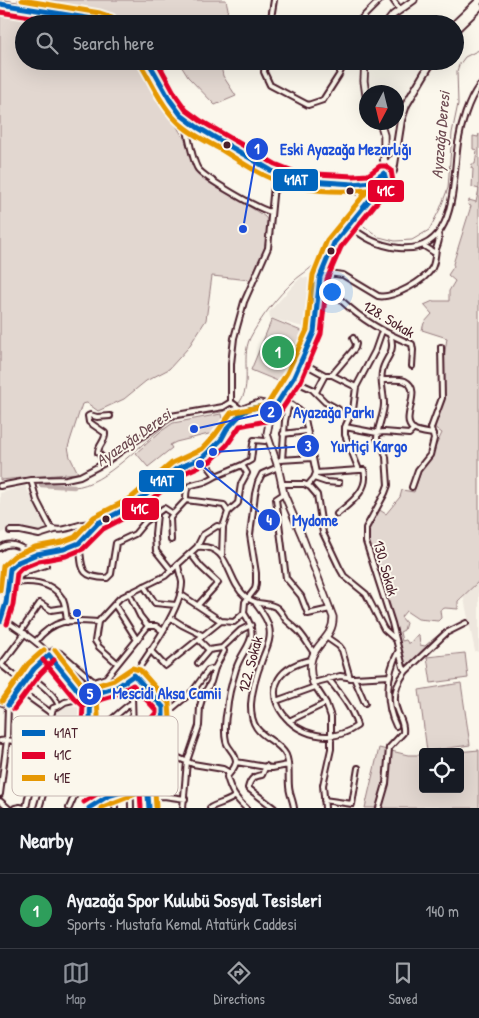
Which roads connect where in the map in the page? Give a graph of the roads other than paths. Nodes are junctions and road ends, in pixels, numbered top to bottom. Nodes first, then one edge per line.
1 (274, 0) edge
2 (380, 0) edge
3 (393, 0) edge
4 (414, 0) edge
5 (479, 1) edge
6 (0, 4) edge
7 (479, 7) edge
8 (400, 10) junction
9 (67, 15) edge
10 (272, 15) edge
11 (365, 15) edge
12 (395, 15) edge
13 (464, 15) edge
14 (464, 21) edge
15 (152, 70) edge
16 (152, 70) edge
17 (264, 70) edge
18 (341, 70) edge
19 (365, 70) edge
20 (422, 70) edge
21 (427, 70) edge
22 (365, 85) edge
23 (479, 86) edge
24 (186, 124) junction
25 (382, 130) edge
26 (384, 160) junction
27 (391, 162) junction
28 (272, 173) junction
29 (385, 177) junction
30 (282, 178) junction
31 (296, 180) junction
32 (376, 180) junction
33 (322, 183) junction
34 (366, 184) junction
35 (362, 192) junction
36 (374, 193) junction
37 (273, 197) junction
38 (361, 209) junction
39 (271, 212) junction
40 (350, 222) junction
41 (438, 234) junction
42 (424, 246) junction
43 (436, 253) junction
44 (321, 272) junction
45 (382, 331) junction
46 (390, 335) junction
47 (353, 338) dead end
48 (442, 347) dead end
49 (301, 362) junction
50 (412, 366) dead end
51 (325, 375) junction
52 (332, 375) junction
53 (292, 380) junction
54 (382, 380) junction
55 (356, 387) junction
56 (316, 392) junction
57 (280, 398) junction
58 (232, 402) junction
59 (289, 403) junction
60 (338, 409) dead end
61 (242, 410) junction
62 (271, 411) junction
63 (110, 416) dead end
64 (345, 427) junction
65 (414, 429) junction
66 (227, 430) junction
67 (307, 431) junction
68 (283, 434) junction
69 (377, 434) junction
70 (433, 434) junction
71 (267, 440) junction
72 (202, 458) junction
73 (313, 458) junction
74 (107, 462) junction
75 (278, 464) junction
76 (242, 465) junction
77 (359, 470) junction
78 (316, 473) junction
79 (216, 476) junction
80 (314, 478) junction
81 (32, 480) junction
82 (339, 483) dead end
83 (279, 485) junction
84 (0, 486) edge
85 (308, 486) junction
86 (412, 487) dead end
87 (283, 495) junction
88 (186, 500) junction
89 (158, 512) junction
90 (228, 512) junction
91 (173, 514) junction
92 (337, 514) dead end
93 (96, 527) junction
94 (223, 527) junction
95 (55, 530) junction
96 (10, 531) dead end
97 (171, 540) dead end
98 (79, 543) junction
99 (197, 547) junction
100 (0, 548) edge
101 (37, 554) junction
102 (191, 554) junction
103 (222, 556) junction
104 (46, 566) dead end
105 (178, 566) junction
106 (172, 571) junction
107 (9, 576) junction
108 (10, 584) junction
109 (144, 586) junction
110 (0, 590) edge
111 (129, 593) junction
112 (180, 594) junction
113 (248, 599) junction
114 (256, 604) junction
115 (115, 605) junction
116 (176, 605) junction
117 (198, 605) junction
118 (64, 608) junction
119 (330, 609) junction
120 (244, 613) junction
121 (171, 618) junction
122 (1, 620) edge
123 (221, 621) junction
124 (67, 622) junction
125 (98, 622) junction
126 (466, 623) dead end
127 (251, 625) junction
128 (148, 626) junction
129 (163, 631) junction
130 (23, 632) junction
131 (202, 635) junction
132 (325, 637) junction
133 (394, 638) junction
134 (137, 640) junction
135 (36, 641) junction
136 (222, 648) junction
137 (150, 650) junction
138 (209, 650) junction
139 (398, 652) junction
140 (61, 653) junction
141 (314, 653) junction
142 (49, 655) junction
143 (67, 658) junction
144 (54, 660) junction
145 (310, 660) junction
146 (117, 663) junction
147 (198, 663) dead end
148 (1, 664) edge
149 (59, 666) junction
150 (215, 668) junction
151 (406, 671) junction
152 (30, 675) junction
153 (134, 675) junction
154 (390, 676) junction
155 (328, 678) junction
156 (352, 678) junction
157 (92, 680) junction
158 (126, 682) junction
159 (24, 683) junction
160 (314, 685) junction
161 (75, 686) junction
162 (19, 690) junction
163 (84, 697) junction
164 (276, 701) junction
165 (0, 702) edge
166 (132, 703) junction
167 (326, 703) junction
168 (365, 703) dead end
169 (8, 705) junction
170 (59, 706) junction
171 (52, 713) junction
172 (51, 716) edge
173 (91, 716) edge
174 (115, 716) edge
175 (132, 716) edge
176 (163, 716) joint
177 (288, 721) junction
178 (396, 726) dead end
179 (332, 736) junction
180 (7, 740) junction
181 (0, 741) edge
182 (12, 741) edge
183 (178, 757) edge
184 (187, 761) junction
185 (236, 762) junction
186 (288, 765) junction
187 (266, 766) junction
188 (358, 768) dead end
189 (230, 773) junction
190 (1, 788) edge
191 (0, 794) edge
192 (44, 796) edge
193 (74, 796) edge
194 (109, 796) edge
195 (148, 797) joint
196 (234, 797) junction
197 (185, 799) junction
198 (324, 800) junction
199 (0, 801) edge
200 (8, 808) edge
201 (15, 808) edge
202 (25, 808) edge
203 (39, 808) edge
204 (69, 808) edge
205 (89, 808) edge
206 (149, 808) edge
207 (184, 808) edge
208 (210, 808) edge
209 (246, 808) edge
210 (274, 808) edge
211 (294, 808) edge
212 (325, 808) edge
213 (380, 808) edge

1 - 10 street
2 - 11 street
3 - 8 street
4 - 8 street
5 - 13 main road
6 - 9 main road
7 - 14 main road
8 - 12 street
15 - 24 main road
16 - 28 main road
17 - 18 street
19 - 22 street
20 - 27 main road
21 - 29 main road
23 - 41 street
24 - 28 main road
24 - 39 street
25 - 26 street
26 - 27 main road
26 - 29 street
26 - 32 street
27 - 29 main road
28 - 30 main road
28 - 31 main road
28 - 37 street
29 - 32 main road
29 - 36 main road
30 - 31 main road
30 - 37 street
31 - 33 main road
32 - 34 main road
33 - 34 main road
33 - 35 main road
34 - 35 main road
35 - 36 main road
35 - 38 street
36 - 38 street
37 - 39 street
38 - 40 street
39 - 58 street
40 - 42 street
40 - 44 street
41 - 42 street
41 - 43 street
42 - 43 street
43 - 44 street
44 - 45 street, 128. Sokak
44 - 49 street
45 - 46 street, 128. Sokak
45 - 55 street
46 - 50 street, 128. Sokak
46 - 54 street
47 - 52 street
48 - 70 street
49 - 51 street
49 - 53 street
51 - 52 street
51 - 56 street
52 - 55 street
53 - 56 street
53 - 57 street
54 - 65 street
54 - 69 street
55 - 64 street
56 - 60 street
57 - 59 street
57 - 62 street
58 - 61 street
58 - 74 street
59 - 67 street
59 - 68 street
61 - 62 street
61 - 66 street
62 - 66 street
62 - 71 street
63 - 74 street
64 - 69 street
64 - 77 street
65 - 69 street
65 - 70 street
66 - 72 street
67 - 68 street
67 - 73 street
68 - 75 street
69 - 133 street, 130. Sokak
70 - 86 street
71 - 75 street
71 - 76 street
72 - 79 street
72 - 93 street
73 - 75 street
73 - 78 street
74 - 81 street
75 - 83 street
75 - 113 street
76 - 79 street
76 - 90 street
77 - 78 street
77 - 92 street
78 - 80 street
79 - 88 street
80 - 82 street
80 - 85 street
81 - 84 street
81 - 95 street
83 - 85 street
83 - 87 street
85 - 133 street
87 - 119 street
87 - 119 street
88 - 90 street
88 - 91 street
89 - 91 street
89 - 98 street
89 - 106 street
90 - 94 street
91 - 97 street
93 - 95 street
93 - 98 street
94 - 99 street
94 - 103 street
95 - 96 street
98 - 101 street
99 - 102 street
99 - 103 street
100 - 101 street
101 - 107 street
102 - 105 street
102 - 117 street
103 - 113 street
104 - 108 street
105 - 106 street
105 - 112 street
106 - 109 street
107 - 108 street
107 - 110 street
108 - 118 street
108 - 122 street
109 - 111 street
109 - 116 street
111 - 115 street
111 - 128 street
112 - 116 street
112 - 117 street
113 - 114 street
113 - 120 street
114 - 141 street
114 - 186 street, 122. Sokak
115 - 125 street
115 - 134 street
116 - 121 street
117 - 123 street
118 - 124 street
118 - 130 street
119 - 132 street
120 - 123 street
120 - 127 street
121 - 129 street
121 - 131 street
122 - 130 street
123 - 131 street
124 - 125 street
124 - 135 street
125 - 146 street
126 - 151 street
127 - 136 street
127 - 185 street
128 - 129 street
128 - 134 street
129 - 137 street
130 - 135 street
130 - 148 street
131 - 137 street
131 - 138 street
132 - 141 street
132 - 156 street
133 - 139 street, 130. Sokak
134 - 146 street
135 - 142 street
136 - 138 street
136 - 150 street
137 - 153 street
138 - 147 street
139 - 151 street, 130. Sokak
139 - 154 street
140 - 142 street
140 - 143 street
140 - 144 street
141 - 145 street
142 - 144 street
142 - 152 street
143 - 149 street
143 - 157 street
144 - 149 street
145 - 160 street
145 - 164 street
146 - 157 street
148 - 159 street
149 - 161 street
150 - 176 street
150 - 184 street
151 - 213 street
152 - 159 street
152 - 170 street
153 - 158 street
153 - 176 street
154 - 156 street
154 - 178 street
155 - 156 street
155 - 160 street
155 - 179 street
156 - 168 street
157 - 161 street
158 - 163 street
158 - 166 street
159 - 162 street
160 - 164 street
160 - 167 street
161 - 163 street
162 - 169 street
162 - 171 street
163 - 170 street
163 - 173 street
164 - 177 street
165 - 169 street
166 - 174 street
166 - 175 street
167 - 177 street
167 - 179 street
169 - 180 street
170 - 171 street
171 - 172 street
177 - 179 street
179 - 198 street
180 - 181 street
180 - 182 street
180 - 190 street
183 - 184 street
184 - 189 street
184 - 197 street
185 - 187 street
185 - 189 street
186 - 187 street
186 - 211 street, 122. Sokak
187 - 210 street
188 - 198 street
189 - 196 street
190 - 191 street
192 - 203 street
193 - 204 street
194 - 205 street
195 - 197 street
195 - 206 street
196 - 208 street
196 - 209 street
197 - 207 street
198 - 212 street
199 - 200 street
201 - 202 street

